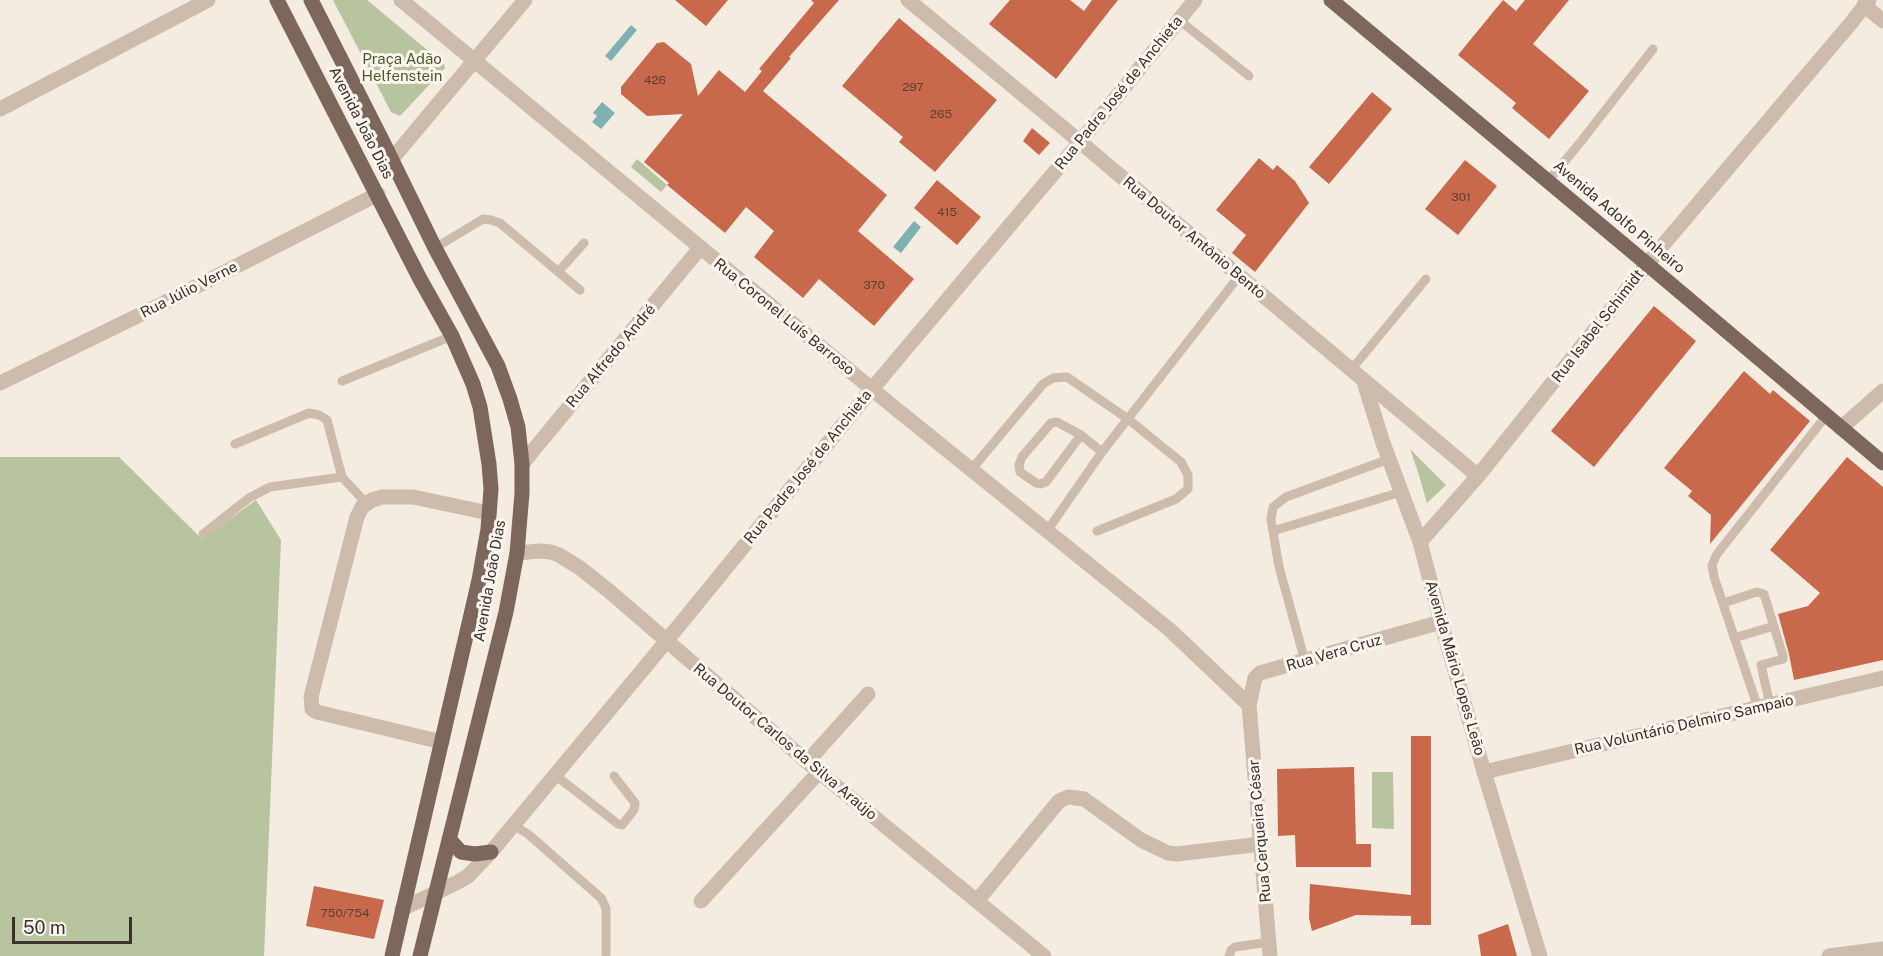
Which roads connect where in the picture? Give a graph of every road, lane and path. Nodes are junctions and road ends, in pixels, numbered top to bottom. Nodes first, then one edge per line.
1 (208, 0) edge
2 (277, 0) edge
3 (311, 0) edge
4 (401, 0) edge
5 (525, 0) edge
6 (908, 0) edge
7 (1195, 0) edge
8 (1331, 0) edge
9 (1864, 2) edge
10 (1179, 20) junction
11 (1883, 21) edge
12 (1653, 49) dead end
13 (474, 61) junction
14 (1249, 76) dead end
15 (2, 103) edge
16 (1080, 142) junction
17 (392, 159) junction
18 (1548, 181) junction
19 (378, 194) junction
20 (584, 243) dead end
21 (435, 248) junction
22 (700, 248) junction
23 (1647, 264) junction
24 (558, 272) junction
25 (1239, 276) junction
26 (1426, 279) dead end
27 (580, 290) dead end
28 (452, 336) junction
29 (1351, 370) junction
30 (342, 381) dead end
31 (1364, 382) junction
32 (0, 383) edge
33 (872, 389) junction
34 (1883, 390) edge
35 (1826, 416) junction
36 (1128, 419) junction
37 (1841, 428) junction
38 (1081, 435) junction
39 (235, 444) dead end
40 (1102, 452) junction
41 (1389, 459) junction
42 (522, 464) junction
43 (1883, 464) edge
44 (971, 470) junction
45 (1478, 476) junction
46 (342, 477) junction
47 (1401, 492) junction
48 (367, 504) junction
49 (489, 513) junction
50 (1047, 531) junction
51 (1097, 531) dead end
52 (1273, 531) junction
53 (203, 534) dead end
54 (1420, 542) junction
55 (517, 553) junction
56 (1722, 603) junction
57 (1441, 622) junction
58 (1774, 626) junction
59 (1734, 638) junction
60 (666, 640) junction
61 (1305, 661) junction
62 (1761, 665) junction
63 (1745, 670) junction
64 (1883, 678) edge
65 (868, 694) dead end
66 (1249, 705) junction
67 (1764, 706) junction
68 (442, 742) junction
69 (813, 767) junction
70 (1484, 772) junction
71 (555, 775) junction
72 (614, 776) dead end
73 (513, 825) junction
74 (449, 839) junction
75 (1261, 844) junction
76 (491, 852) junction
77 (436, 893) junction
78 (701, 901) dead end
79 (977, 901) junction
80 (402, 909) junction
81 (1270, 949) edge
82 (1883, 949) edge
83 (606, 954) dead end
84 (393, 956) edge
85 (420, 956) edge
86 (1044, 956) edge
87 (1229, 956) edge
88 (1540, 956) edge
89 (1829, 956) edge

1 - 15 street
2 - 19 main road, Avenida João Dias
3 - 17 main road, Avenida João Dias
4 - 13 street, Rua Coronel Luís Barroso
5 - 13 street
6 - 16 street, Rua Doutor Antônio Bento
7 - 10 street, Rua Padre José de Anchieta
8 - 18 main road, Avenida Adolfo Pinheiro
9 - 11 street
9 - 23 street, Rua Isabel Schimidt
10 - 14 lane
10 - 16 street, Rua Padre José de Anchieta
12 - 18 lane
13 - 17 street
13 - 22 street, Rua Coronel Luís Barroso
16 - 25 street, Rua Doutor Antônio Bento
16 - 33 street, Rua Padre José de Anchieta
17 - 21 main road, Avenida João Dias
18 - 23 main road, Avenida Adolfo Pinheiro
19 - 28 main road, Avenida João Dias
19 - 32 street, Rua Júlio Verne
20 - 24 lane
21 - 24 lane
21 - 42 main road, Avenida João Dias
22 - 33 street, Rua Coronel Luís Barroso
22 - 42 street, Rua Alfredo André
23 - 35 main road, Avenida Adolfo Pinheiro
23 - 45 street, Rua Isabel Schimidt
24 - 27 lane
25 - 29 street, Rua Doutor Antônio Bento
25 - 36 lane
26 - 29 lane
28 - 30 lane
28 - 49 main road, Avenida João Dias
29 - 31 street, Rua Doutor Antônio Bento
31 - 41 street, Avenida Mário Lopes Leão
31 - 45 street, Rua Doutor Antônio Bento
33 - 44 street, Rua Coronel Luís Barroso
33 - 60 street, Rua Padre José de Anchieta
34 - 37 street
35 - 37 main road, Avenida Adolfo Pinheiro
35 - 56 lane
36 - 40 lane
36 - 44 lane
36 - 51 lane
37 - 43 main road, Avenida Adolfo Pinheiro
38 - 38 lane
38 - 40 lane
39 - 46 lane
40 - 50 lane
41 - 47 street, Avenida Mário Lopes Leão
41 - 52 lane
42 - 55 main road, Avenida João Dias
44 - 50 street, Rua Coronel Luís Barroso
45 - 54 street, Rua Isabel Schimidt
46 - 48 lane
46 - 53 lane
47 - 52 lane
47 - 54 street, Avenida Mário Lopes Leão
48 - 49 street
48 - 68 street
49 - 68 main road, Avenida João Dias
50 - 66 street, Rua Coronel Luís Barroso
52 - 61 lane
54 - 57 street, Avenida Mário Lopes Leão
55 - 60 street, Rua Doutor Carlos da Silva Araújo
55 - 74 main road, Avenida João Dias
56 - 58 lane
56 - 59 lane
57 - 61 street, Rua Vera Cruz
57 - 70 street, Avenida Mário Lopes Leão
58 - 59 lane
58 - 62 lane
59 - 63 lane
60 - 69 street, Rua Doutor Carlos da Silva Araújo
60 - 71 street, Rua Padre José de Anchieta
61 - 66 street, Rua Vera Cruz
62 - 63 lane
62 - 67 lane
63 - 67 lane
64 - 67 street, Rua Voluntário Delmiro Sampaio
65 - 69 street
66 - 75 street, Rua Cerqueira César
67 - 70 street, Rua Voluntário Delmiro Sampaio
68 - 80 main road, Avenida João Dias
69 - 78 street
69 - 79 street, Rua Doutor Carlos da Silva Araújo
70 - 88 street, Avenida Mário Lopes Leão
71 - 72 lane
71 - 73 street, Rua Padre José de Anchieta
73 - 76 street, Rua Padre José de Anchieta
73 - 83 lane
74 - 76 main road
74 - 77 main road, Avenida João Dias
75 - 79 street
75 - 81 street, Rua Cerqueira César
76 - 77 street, Rua Padre José de Anchieta
77 - 80 street, Rua Padre José de Anchieta
77 - 85 main road, Avenida João Dias
79 - 86 street, Rua Doutor Carlos da Silva Araújo
80 - 84 main road, Avenida João Dias
81 - 87 lane
82 - 89 street

